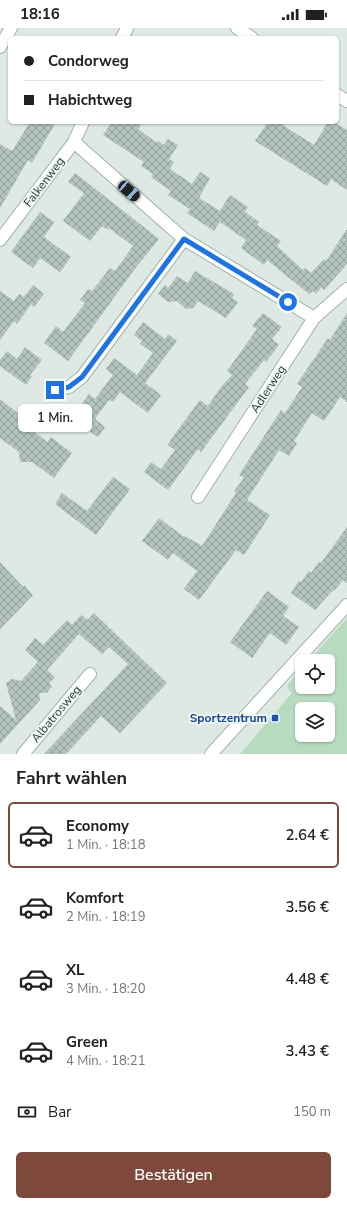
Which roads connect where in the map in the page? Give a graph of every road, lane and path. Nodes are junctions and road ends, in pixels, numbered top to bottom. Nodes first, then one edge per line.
1 (11, 28) edge
2 (237, 28) edge
3 (249, 36) edge
4 (0, 47) edge
5 (82, 124) edge
6 (74, 142) junction
7 (184, 239) junction
8 (0, 240) edge
9 (347, 289) edge
10 (314, 318) junction
11 (55, 390) dead end
12 (198, 497) dead end
13 (347, 605) edge
14 (90, 674) dead end
15 (23, 754) edge
16 (211, 754) edge

1 - 4 street
2 - 3 street
5 - 6 street, Falkenweg
6 - 7 street
6 - 8 street, Falkenweg
7 - 10 street
7 - 11 street
9 - 10 street, Adlerweg
10 - 12 street, Adlerweg
13 - 16 street
14 - 15 street, Albatrosweg

